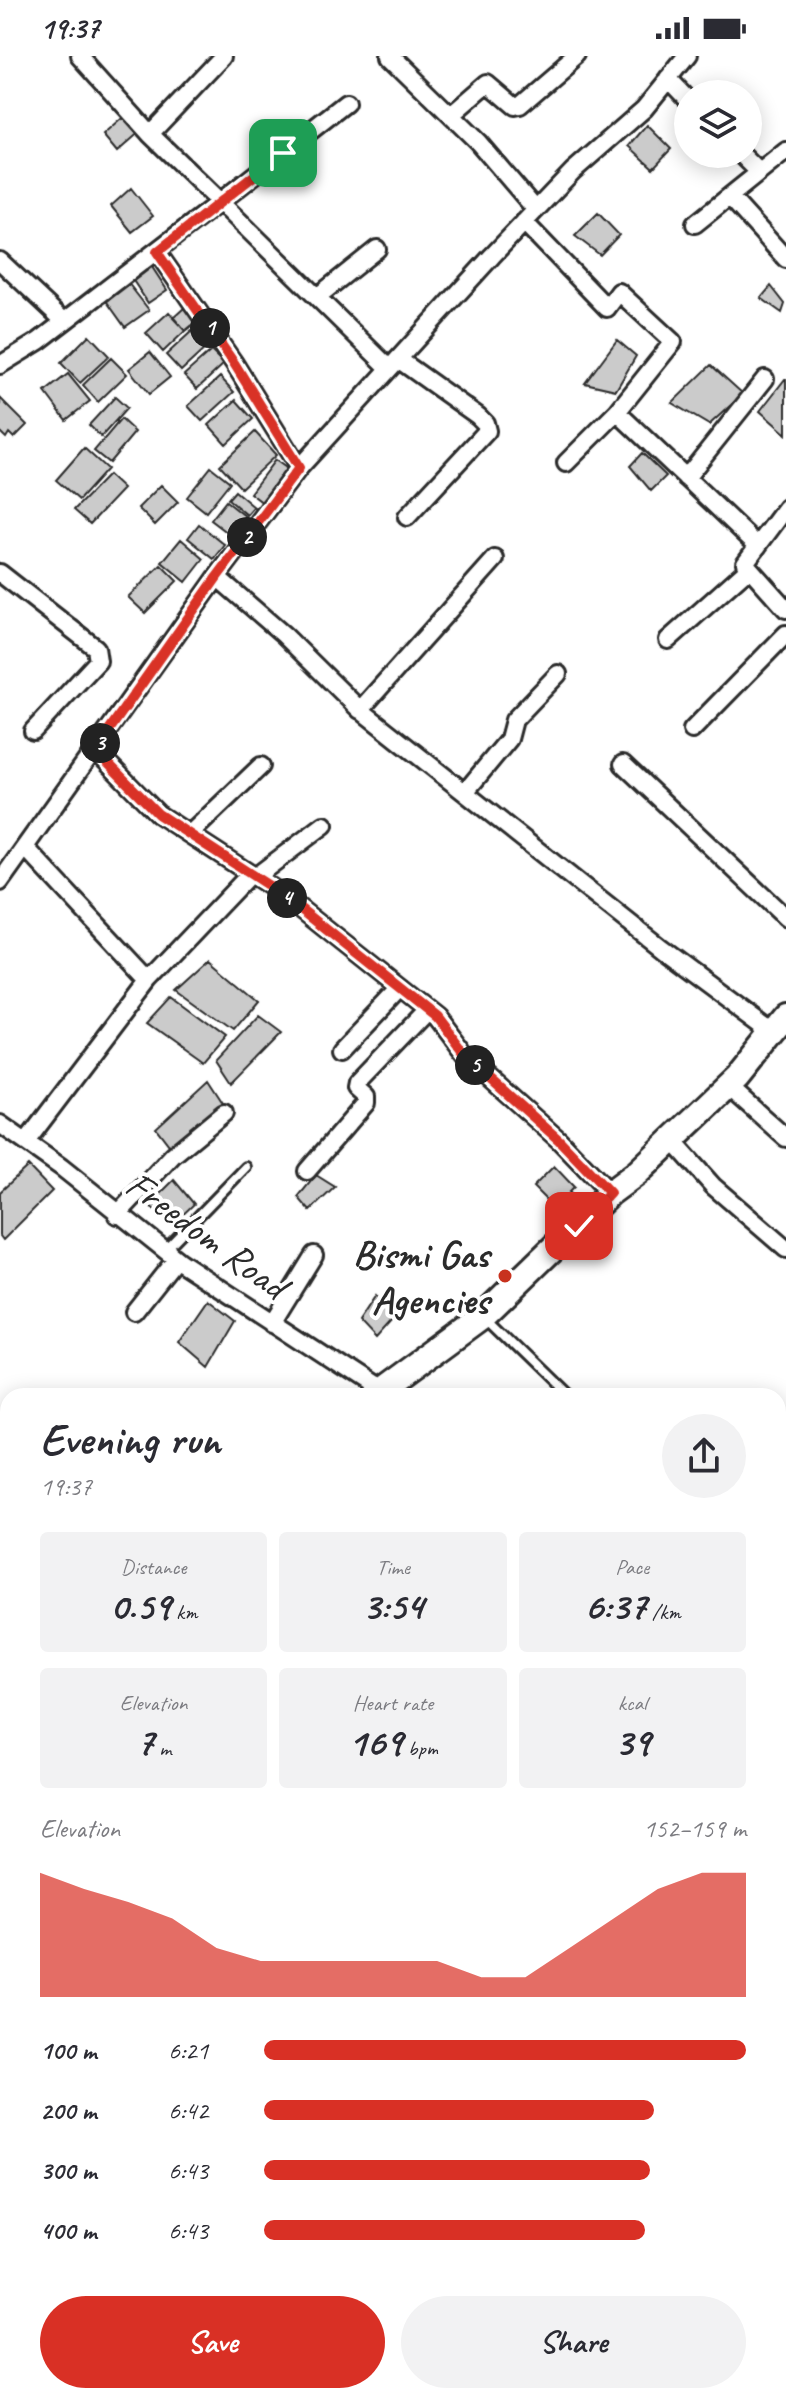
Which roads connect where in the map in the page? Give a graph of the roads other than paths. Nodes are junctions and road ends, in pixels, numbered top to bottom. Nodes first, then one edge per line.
1 (80, 56) edge
2 (224, 56) edge
3 (390, 56) edge
4 (577, 56) edge
5 (687, 56) edge
6 (668, 79) junction
7 (674, 85) edge
8 (346, 103) dead end
9 (451, 115) junction
10 (150, 134) junction
11 (786, 151) edge
12 (755, 168) edge
13 (758, 171) junction
14 (730, 197) junction
15 (220, 202) junction
16 (530, 216) junction
17 (695, 224) dead end
18 (377, 249) dead end
19 (157, 252) junction
20 (786, 259) edge
21 (0, 261) edge
22 (317, 297) junction
23 (64, 321) junction
24 (393, 363) junction
25 (0, 365) edge
26 (765, 379) dead end
27 (617, 412) junction
28 (566, 463) dead end
29 (299, 468) junction
30 (686, 478) junction
31 (786, 508) edge
32 (407, 517) dead end
33 (758, 546) junction
34 (495, 559) dead end
35 (749, 568) junction
36 (0, 573) edge
37 (217, 577) junction
38 (786, 609) edge
39 (786, 634) edge
40 (668, 640) dead end
41 (558, 674) dead end
42 (360, 710) junction
43 (692, 730) dead end
44 (33, 731) dead end
45 (95, 750) junction
46 (623, 764) dead end
47 (261, 766) dead end
48 (466, 791) junction
49 (324, 825) dead end
50 (191, 833) junction
51 (25, 847) junction
52 (253, 875) junction
53 (0, 882) edge
54 (786, 918) edge
55 (149, 980) junction
56 (400, 988) junction
57 (427, 1010) junction
58 (780, 1024) edge
59 (342, 1049) dead end
60 (728, 1086) junction
61 (224, 1113) dead end
62 (0, 1124) edge
63 (786, 1138) edge
64 (672, 1140) junction
65 (26, 1142) junction
66 (246, 1167) dead end
67 (307, 1171) dead end
68 (610, 1193) junction
69 (117, 1215) junction
70 (786, 1249) edge
71 (314, 1255) dead end
72 (172, 1257) junction
73 (134, 1312) dead end
74 (483, 1316) junction
75 (272, 1323) junction
76 (367, 1388) edge
77 (384, 1388) edge
78 (557, 1388) edge

1 - 10 street
2 - 10 street
3 - 9 street
4 - 9 street
5 - 6 street
6 - 7 street
6 - 16 street
8 - 15 street
9 - 16 street
10 - 15 street
11 - 13 street
12 - 13 street
13 - 14 street
14 - 17 street
14 - 20 street
15 - 19 street
15 - 22 street
16 - 24 street
16 - 27 street
18 - 22 street
19 - 23 street
19 - 29 street
21 - 23 street
22 - 24 street
23 - 25 street
24 - 29 street
24 - 32 street
26 - 30 street
27 - 28 street
27 - 30 street
29 - 37 street
30 - 33 street
31 - 33 street
33 - 35 street
34 - 42 street
35 - 38 street
35 - 40 street
36 - 44 street
37 - 42 street
37 - 45 street
39 - 43 street
41 - 48 street
42 - 48 street
45 - 50 street
45 - 51 street
46 - 54 street
47 - 50 street
48 - 58 street
49 - 52 street
50 - 52 street
51 - 53 street
51 - 55 street
52 - 55 street
52 - 56 street
55 - 65 street
56 - 57 street
56 - 59 street
57 - 67 street
57 - 68 street
58 - 60 street
60 - 63 street
60 - 64 street
61 - 69 street
62 - 65 street, Freedom Road
64 - 68 street
64 - 70 street
65 - 69 street, Freedom Road
66 - 72 lane
68 - 74 street
69 - 72 street, Freedom Road
71 - 75 street
72 - 73 street
72 - 75 street, Freedom Road
74 - 77 street
74 - 78 lane
75 - 76 street, Freedom Road

